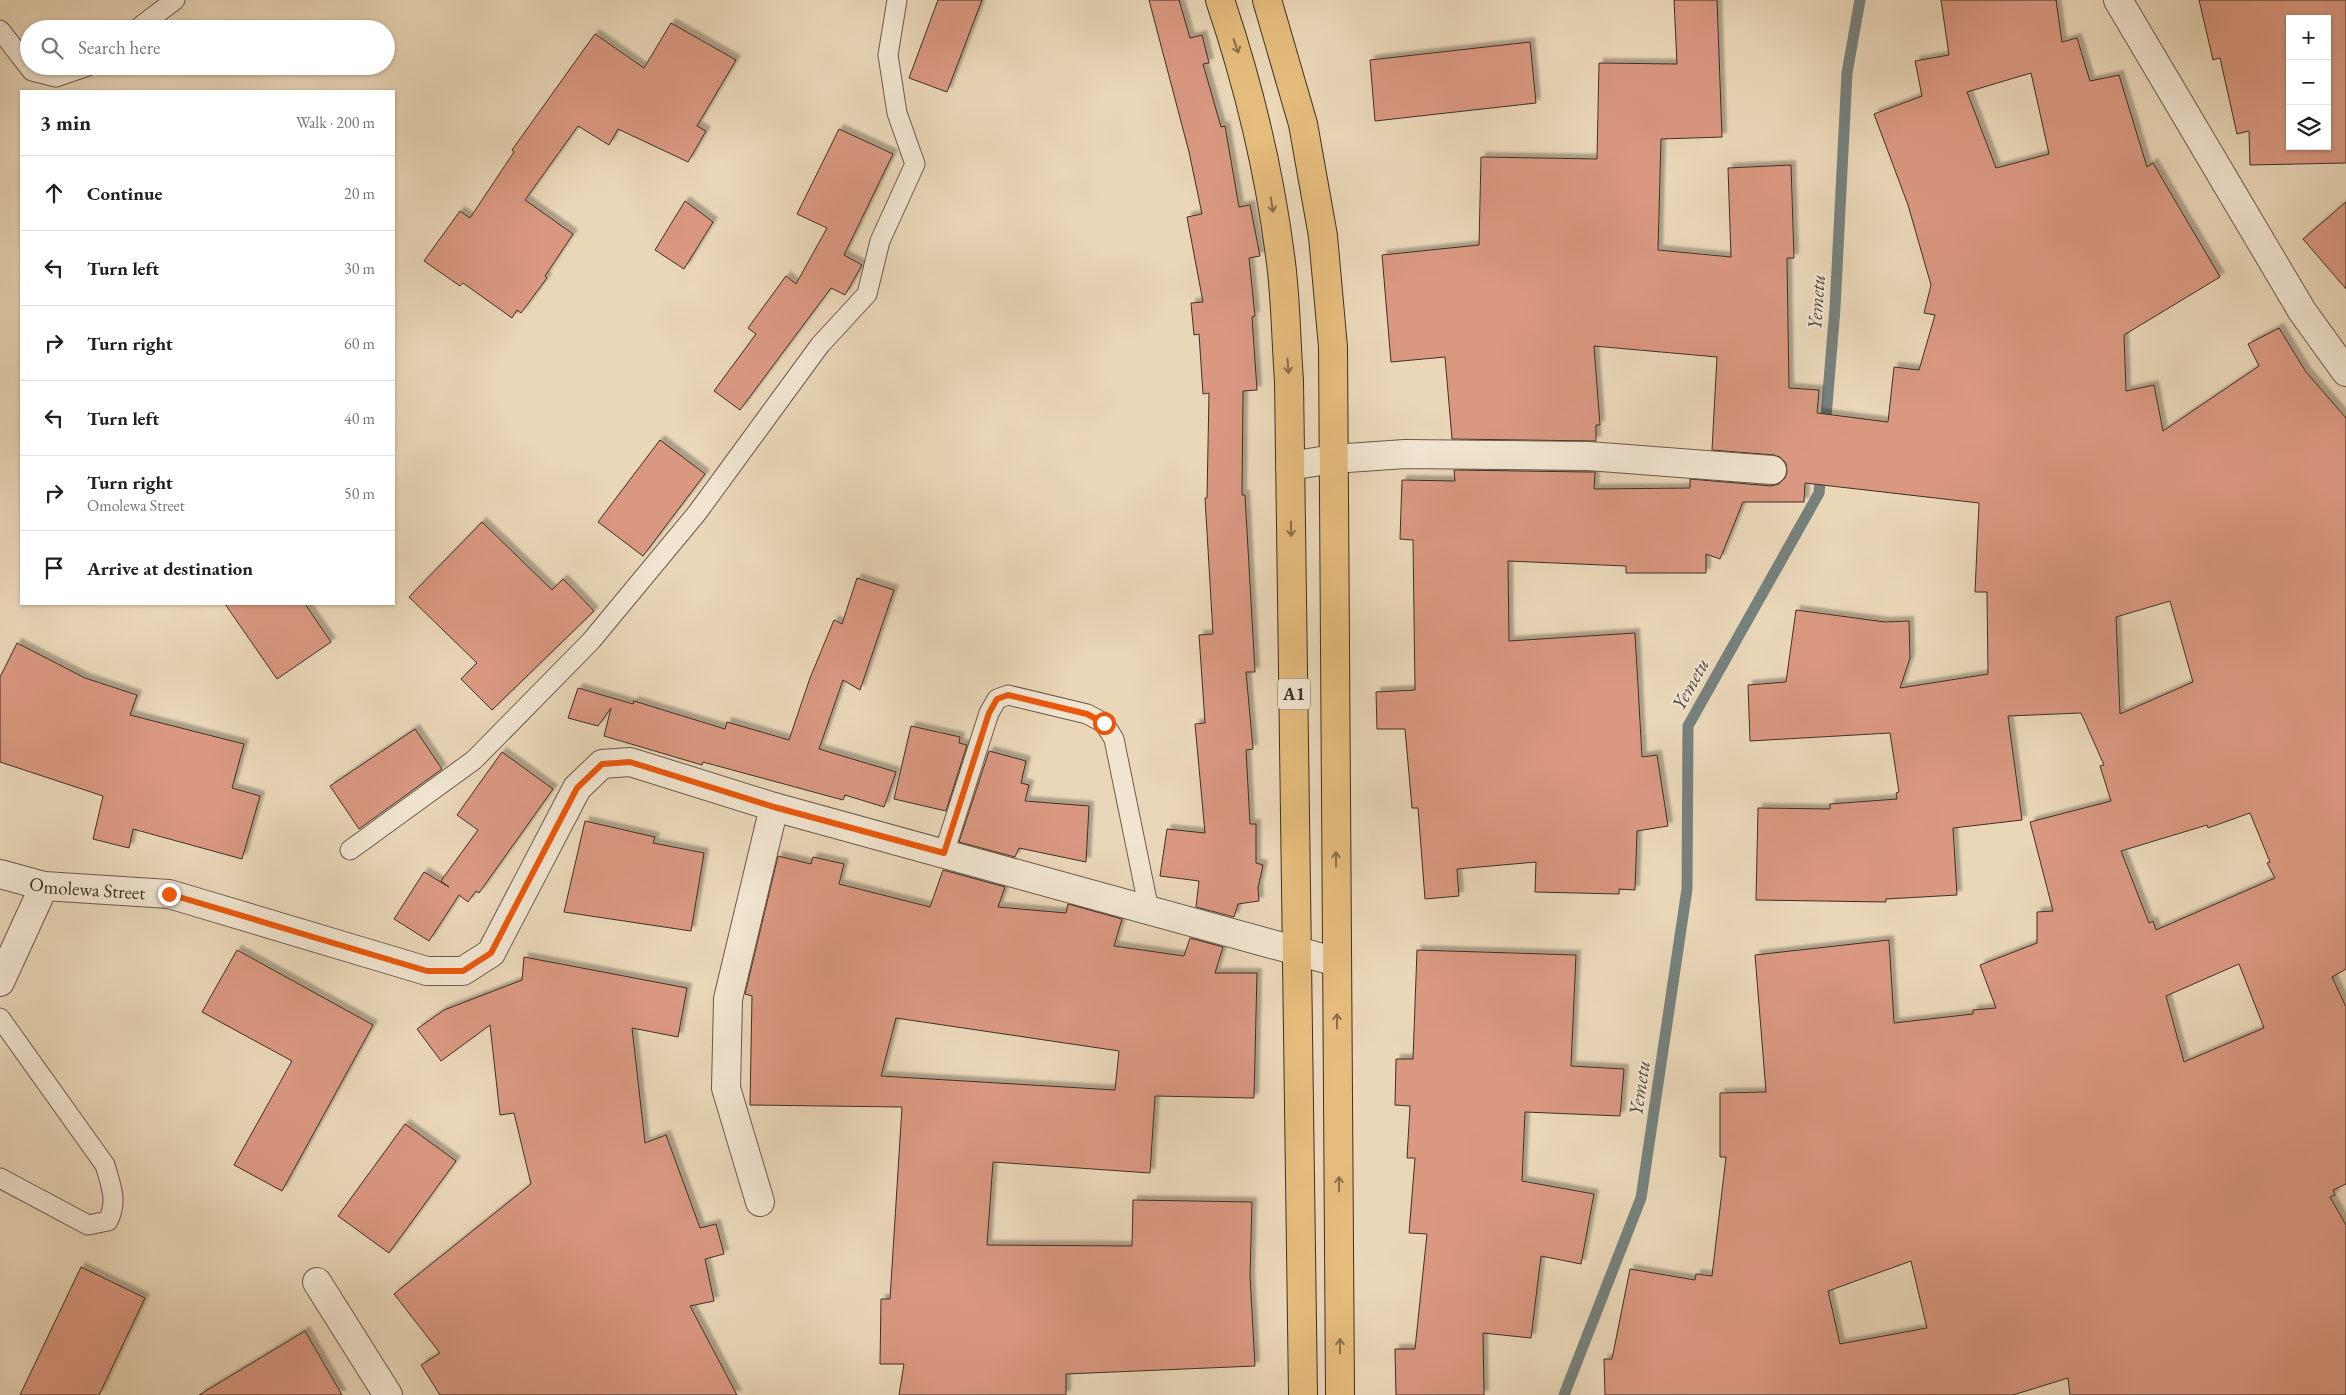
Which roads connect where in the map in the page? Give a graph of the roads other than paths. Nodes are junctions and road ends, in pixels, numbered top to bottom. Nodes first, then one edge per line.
1 (175, 0) edge
2 (897, 0) edge
3 (1220, 0) edge
4 (1267, 0) edge
5 (2118, 0) edge
6 (149, 20) edge
7 (0, 30) edge
8 (20, 55) edge
9 (47, 75) edge
10 (64, 75) edge
11 (2346, 372) edge
12 (1333, 459) junction
13 (1290, 466) junction
14 (1772, 470) dead end
15 (774, 807) junction
16 (350, 850) dead end
17 (944, 853) junction
18 (0, 874) edge
19 (44, 886) junction
20 (1149, 910) junction
21 (1298, 951) junction
22 (1337, 962) junction
23 (0, 982) edge
24 (0, 1018) edge
25 (0, 1178) edge
26 (760, 1202) dead end
27 (317, 1282) dead end
28 (388, 1395) edge
29 (1303, 1395) edge
30 (1340, 1395) edge

1 - 6 lane
2 - 16 lane
3 -> 13 highway, A1
4 - 12 highway, A1
5 - 11 street
7 - 8 lane
9 - 10 lane
12 - 13 street
12 - 14 street
22 -> 12 highway, A1
13 -> 21 highway, A1
15 - 17 street
15 - 19 street, Omolewa Street
15 - 26 street
17 - 20 street
17 - 20 lane
18 - 19 street, Omolewa Street
19 - 23 street
20 - 21 street
21 - 22 street
21 - 29 highway, A1
30 -> 22 highway, A1
24 - 25 lane
27 - 28 street

